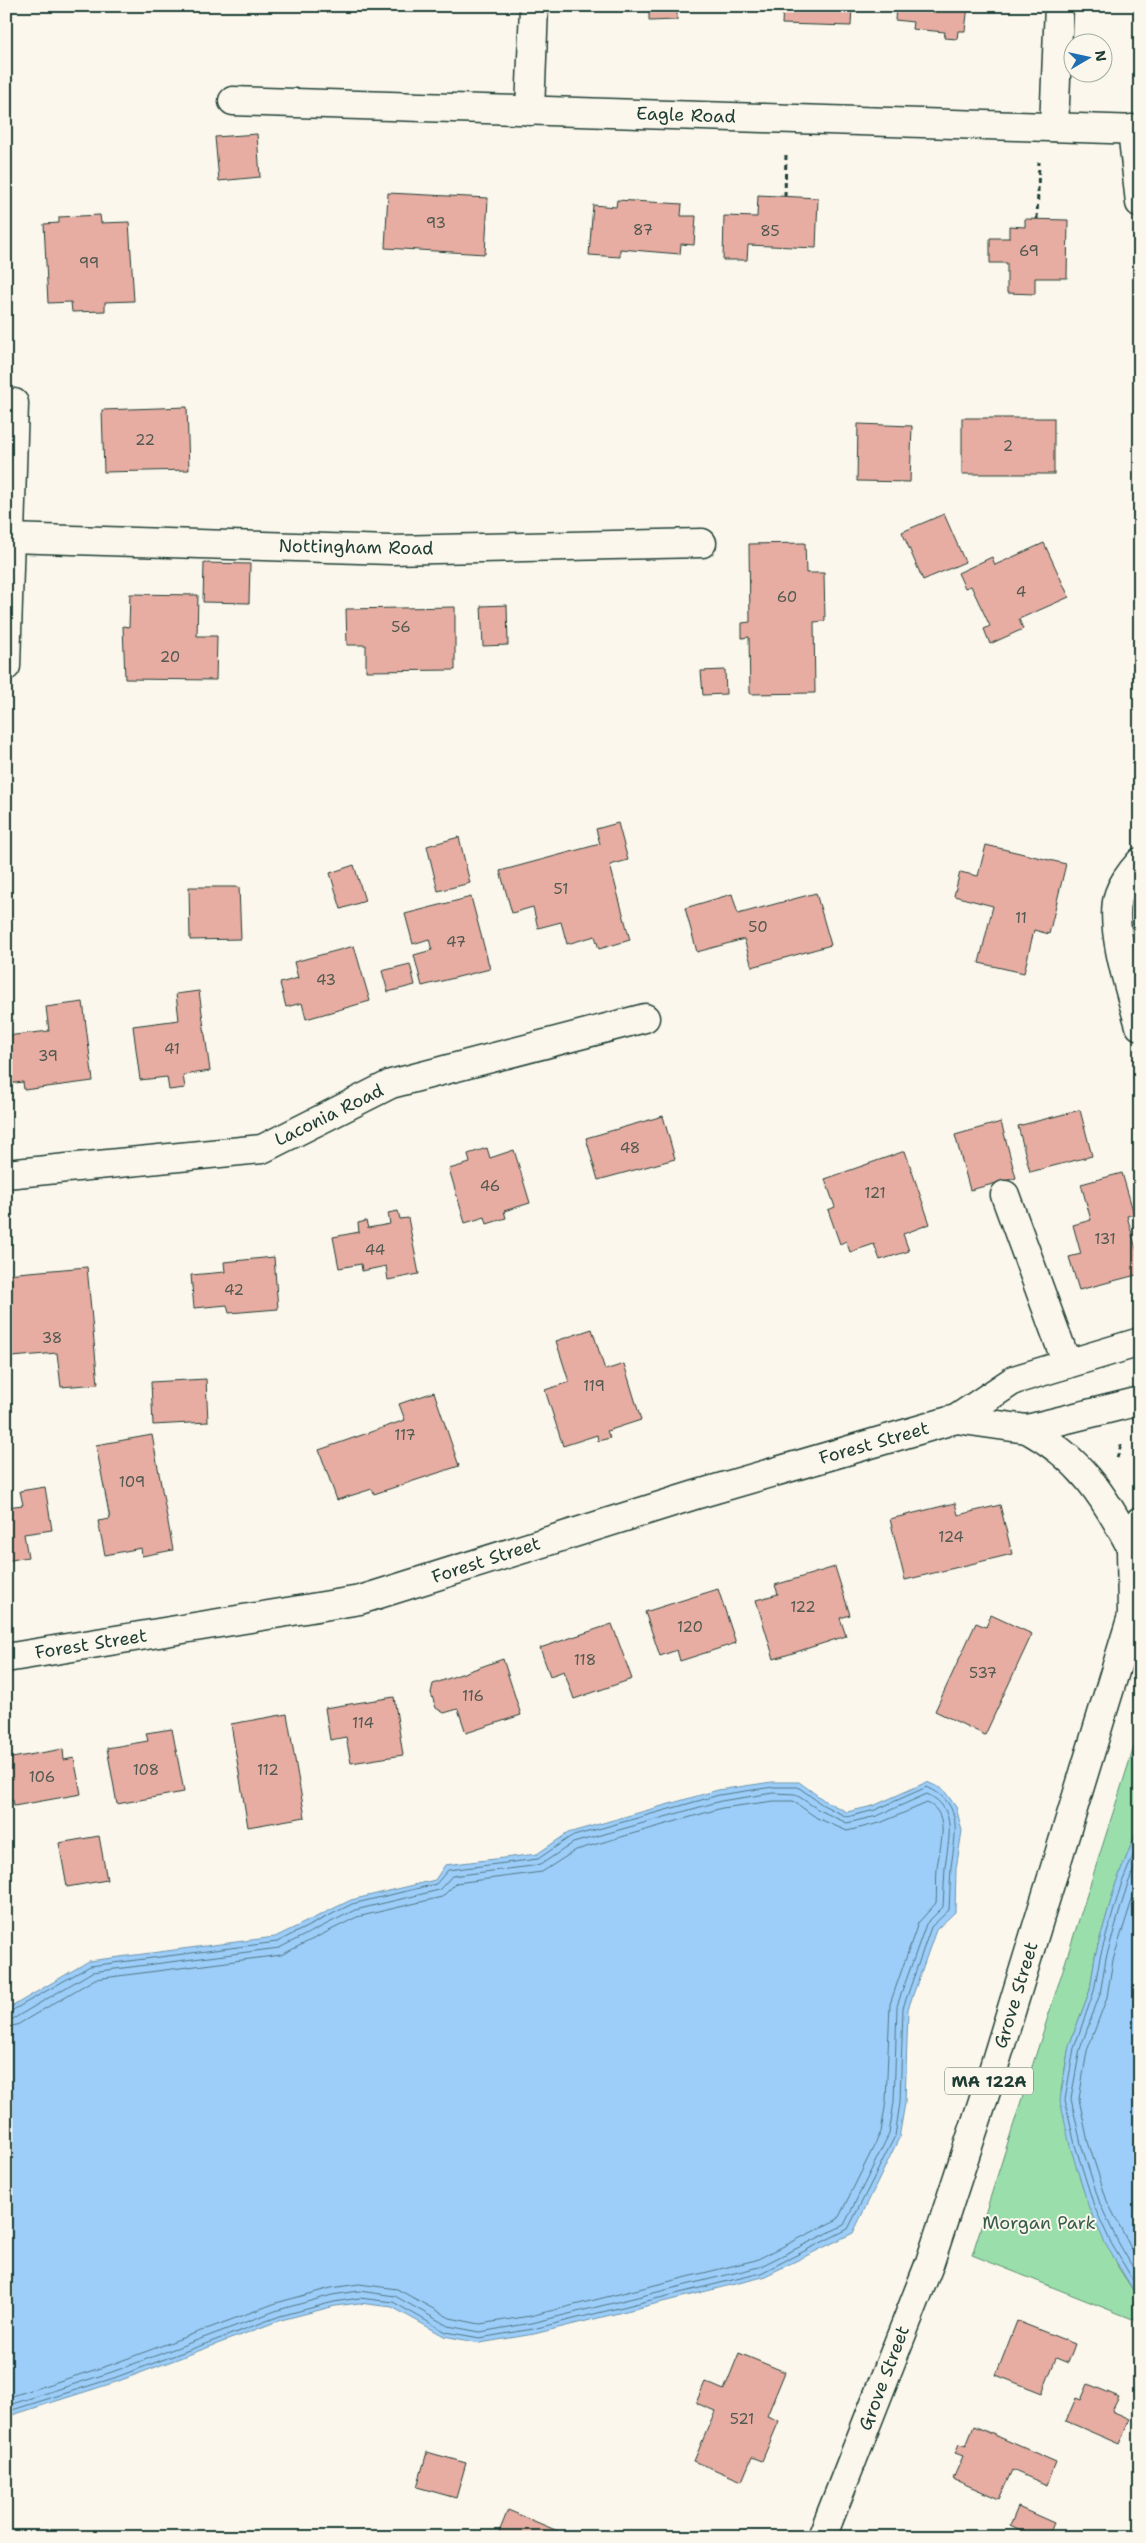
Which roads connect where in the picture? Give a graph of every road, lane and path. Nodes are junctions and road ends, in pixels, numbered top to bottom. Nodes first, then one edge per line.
1 (534, 6) edge
2 (1059, 6) edge
3 (233, 101) dead end
4 (530, 110) junction
5 (788, 119) junction
6 (1047, 127) junction
7 (1136, 130) edge
8 (785, 196) dead end
9 (1140, 203) edge
10 (1037, 219) dead end
11 (14, 403) dead end
12 (10, 538) junction
13 (702, 543) dead end
14 (6, 666) edge
15 (1140, 862) edge
16 (645, 1018) dead end
17 (1140, 1026) edge
18 (6, 1174) edge
19 (1005, 1195) dead end
20 (1140, 1342) edge
21 (1067, 1364) junction
22 (1140, 1401) edge
23 (956, 1419) junction
24 (1027, 1428) junction
25 (1124, 1435) dead end
26 (1117, 1460) dead end
27 (1140, 1521) edge
28 (1131, 1547) junction
29 (1136, 1611) edge
30 (6, 1658) edge
31 (822, 2537) edge

1 - 4 street
2 - 6 street
3 - 4 street, Eagle Road
4 - 5 street, Eagle Road
5 - 6 street, Eagle Road
5 - 8 path
6 - 7 street, Eagle Road
6 - 10 path
7 - 9 street
11 - 12 street
12 - 13 street, Nottingham Road
12 - 14 street
15 - 17 street
16 - 18 street, Laconia Road
19 - 21 street
20 - 21 street, Forest Street
21 - 23 street, Forest Street
22 - 24 street, Forest Street
23 - 24 street, Forest Street
23 - 30 street, Forest Street
24 - 28 street
25 - 26 path
27 - 28 street, Grove Street / MA 122A
28 - 29 street, Grove Street / MA 122A
29 - 31 street, Grove Street / MA 122A

